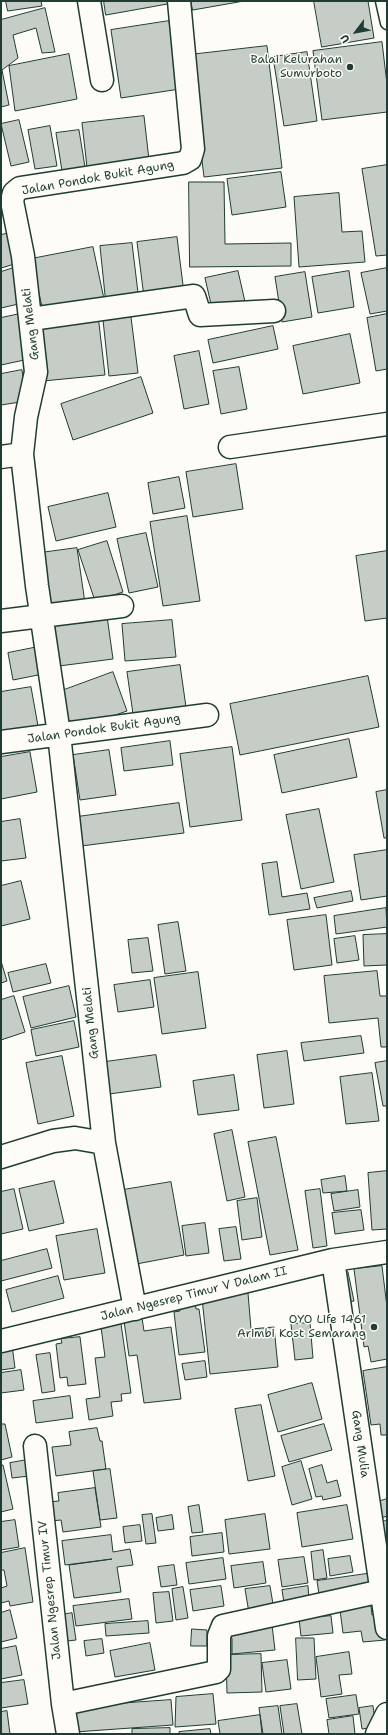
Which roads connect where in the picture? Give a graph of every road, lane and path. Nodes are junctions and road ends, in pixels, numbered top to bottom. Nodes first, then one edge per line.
1 (90, 1) edge
2 (179, 1) edge
3 (382, 1) edge
4 (387, 23) edge
5 (102, 80) dead end
6 (14, 193) joint
7 (274, 311) dead end
8 (30, 319) junction
9 (387, 424) edge
10 (230, 447) dead end
11 (11, 456) edge
12 (122, 606) dead end
13 (42, 617) junction
14 (1, 621) edge
15 (207, 715) dead end
16 (59, 734) junction
17 (1, 742) edge
18 (104, 1143) junction
19 (1, 1157) edge
20 (387, 1252) edge
21 (333, 1260) junction
22 (135, 1309) junction
23 (1, 1341) edge
24 (35, 1446) dead end
25 (383, 1568) edge
26 (382, 1591) junction
27 (387, 1628) edge
28 (63, 1704) junction
29 (387, 1714) edge
30 (68, 1734) edge
31 (377, 1734) edge

1 - 5 street
2 - 6 street, Jalan Pondok Bukit Agung
3 - 4 lane
6 - 8 street, Gang Melati
7 - 8 street
8 - 11 street, Gang Melati
9 - 10 street
11 - 13 street, Gang Melati
12 - 13 street
13 - 14 street
13 - 16 street, Gang Melati
15 - 16 street, Jalan Pondok Bukit Agung
16 - 17 street, Jalan Pondok Bukit Agung
16 - 18 street, Gang Melati
18 - 19 street
18 - 22 street, Gang Melati
20 - 21 street, Jalan Ngesrep Timur V Dalam II
21 - 22 street, Jalan Ngesrep Timur V Dalam II
21 - 25 street, Gang Mulia
22 - 23 street, Jalan Ngesrep Timur V Dalam II
24 - 28 street, Jalan Ngesrep Timur IV
25 - 26 street, Gang Mulia
26 - 27 street, Gang Mulia
26 - 28 street
28 - 30 street, Jalan Ngesrep Timur IV
29 - 31 street

